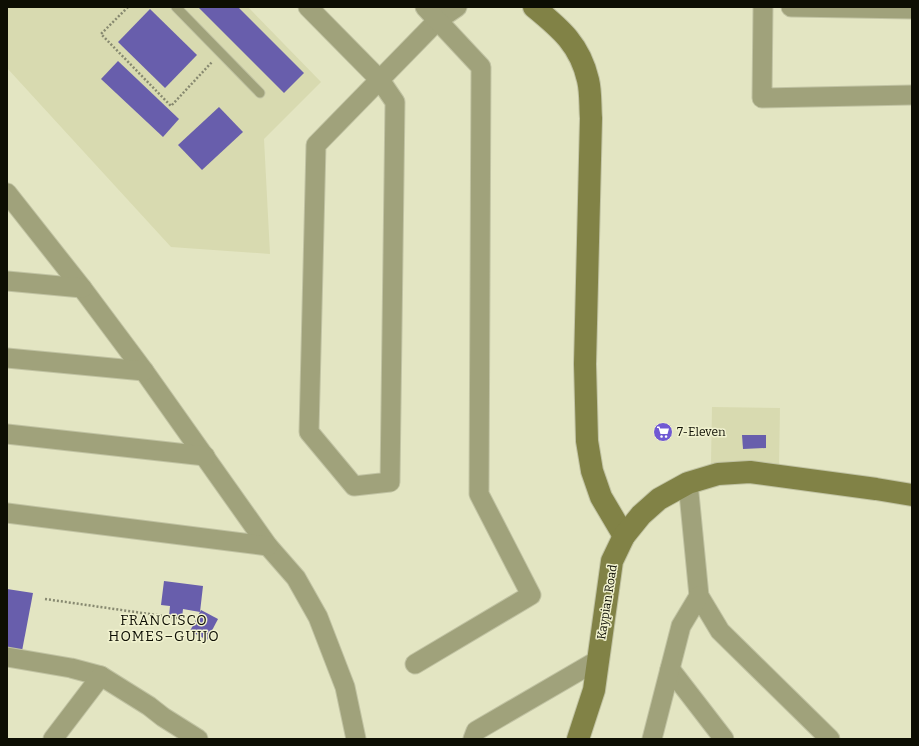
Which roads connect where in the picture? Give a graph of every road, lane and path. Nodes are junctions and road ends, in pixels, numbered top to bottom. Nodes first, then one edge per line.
1 (128, 7) edge
2 (176, 7) edge
3 (308, 7) edge
4 (456, 7) edge
5 (534, 7) edge
6 (763, 7) edge
7 (791, 7) edge
8 (911, 9) edge
9 (432, 14) edge
10 (220, 53) junction
11 (380, 80) junction
12 (260, 93) dead end
13 (912, 95) edge
14 (7, 193) edge
15 (7, 281) edge
16 (82, 288) junction
17 (7, 358) edge
18 (144, 371) junction
19 (7, 434) edge
20 (205, 456) junction
21 (688, 483) junction
22 (912, 495) edge
23 (7, 513) edge
24 (624, 536) junction
25 (268, 546) junction
26 (699, 596) junction
27 (45, 599) dead end
28 (177, 618) dead end
29 (7, 657) edge
30 (598, 660) junction
31 (415, 664) dead end
32 (670, 669) junction
33 (101, 676) junction
34 (53, 739) edge
35 (198, 739) edge
36 (356, 739) edge
37 (473, 739) edge
38 (578, 739) edge
39 (652, 739) edge
40 (724, 739) edge
41 (830, 739) edge

1 - 10 path
2 - 10 lane
3 - 11 street
4 - 9 street
5 - 24 street
6 - 13 street
7 - 8 street
9 - 11 street
9 - 31 street
10 - 12 lane
11 - 11 street
14 - 16 street
15 - 16 street
16 - 18 street
17 - 18 street
18 - 20 street
19 - 20 street
20 - 25 street
21 - 22 street, Kaypian Road
21 - 24 street, Kaypian Road
21 - 26 street
23 - 25 street
24 - 30 street, Kaypian Road
25 - 36 street
26 - 32 street
26 - 41 street
27 - 28 path
29 - 33 street
30 - 37 street
30 - 38 street, Kaypian Road
32 - 39 street
32 - 40 street
33 - 34 street
33 - 35 street

